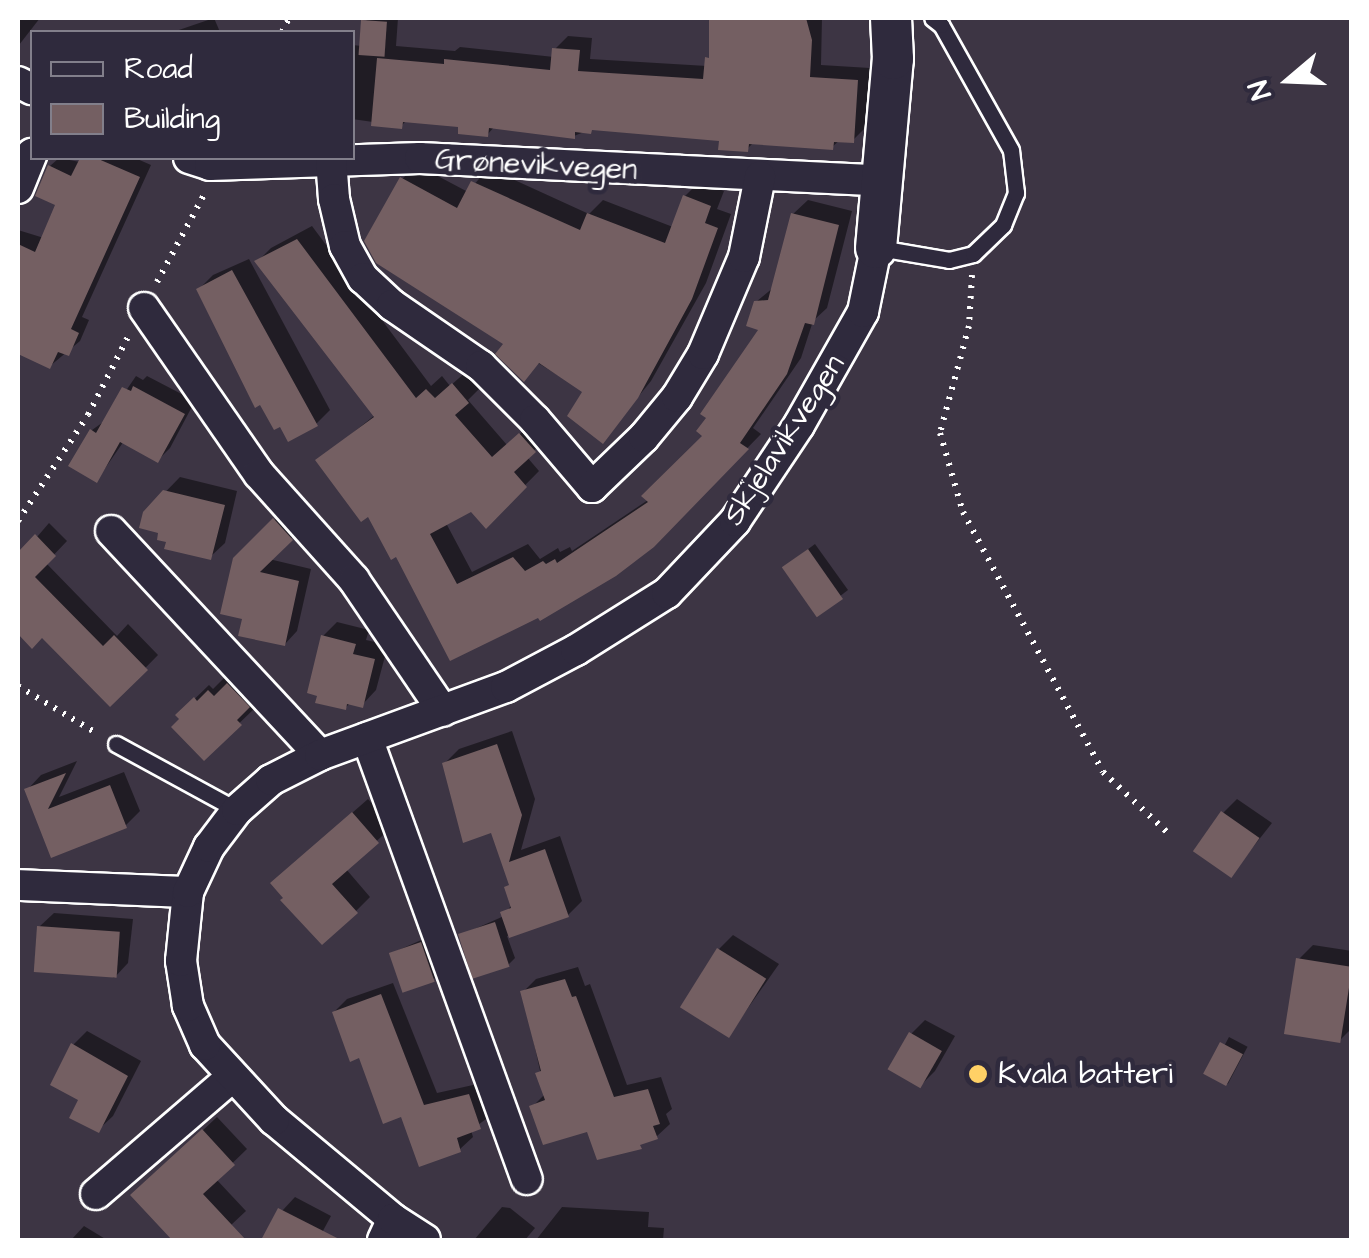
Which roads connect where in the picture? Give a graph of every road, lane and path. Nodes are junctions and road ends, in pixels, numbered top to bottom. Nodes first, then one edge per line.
1 (891, 18) edge
2 (932, 18) edge
3 (30, 159) edge
4 (355, 159) edge
5 (266, 160) edge
6 (332, 160) edge
7 (200, 161) edge
8 (760, 177) junction
9 (884, 182) junction
10 (18, 188) edge
11 (876, 248) junction
12 (973, 254) junction
13 (144, 308) junction
14 (18, 521) edge
15 (111, 531) dead end
16 (18, 686) edge
17 (443, 711) junction
18 (367, 738) junction
19 (116, 744) joint
20 (320, 755) junction
21 (237, 810) junction
22 (1166, 832) dead end
23 (18, 885) edge
24 (188, 892) junction
25 (232, 1077) junction
26 (527, 1179) dead end
27 (96, 1194) dead end
28 (388, 1230) edge
29 (425, 1240) edge

1 - 9 main road, Skjelavikvegen
2 - 12 lane
3 - 10 street
4 - 8 street, Grønevikvegen
5 - 7 street, Grønevikvegen
6 - 8 street
7 - 13 path
8 - 9 street, Grønevikvegen
9 - 11 main road, Skjelavikvegen
11 - 12 lane
11 - 17 street, Skjelavikvegen
12 - 22 path
13 - 14 path
13 - 17 street
15 - 20 street
16 - 19 path
17 - 18 street, Skjelavikvegen
18 - 20 street, Skjelavikvegen
18 - 26 street
19 - 21 lane
20 - 21 street, Skjelavikvegen
21 - 24 street, Skjelavikvegen
23 - 24 street
24 - 25 street, Skjelavikvegen
25 - 27 street
25 - 28 street, Skjelavikvegen
28 - 29 street, Skjelavikvegen

